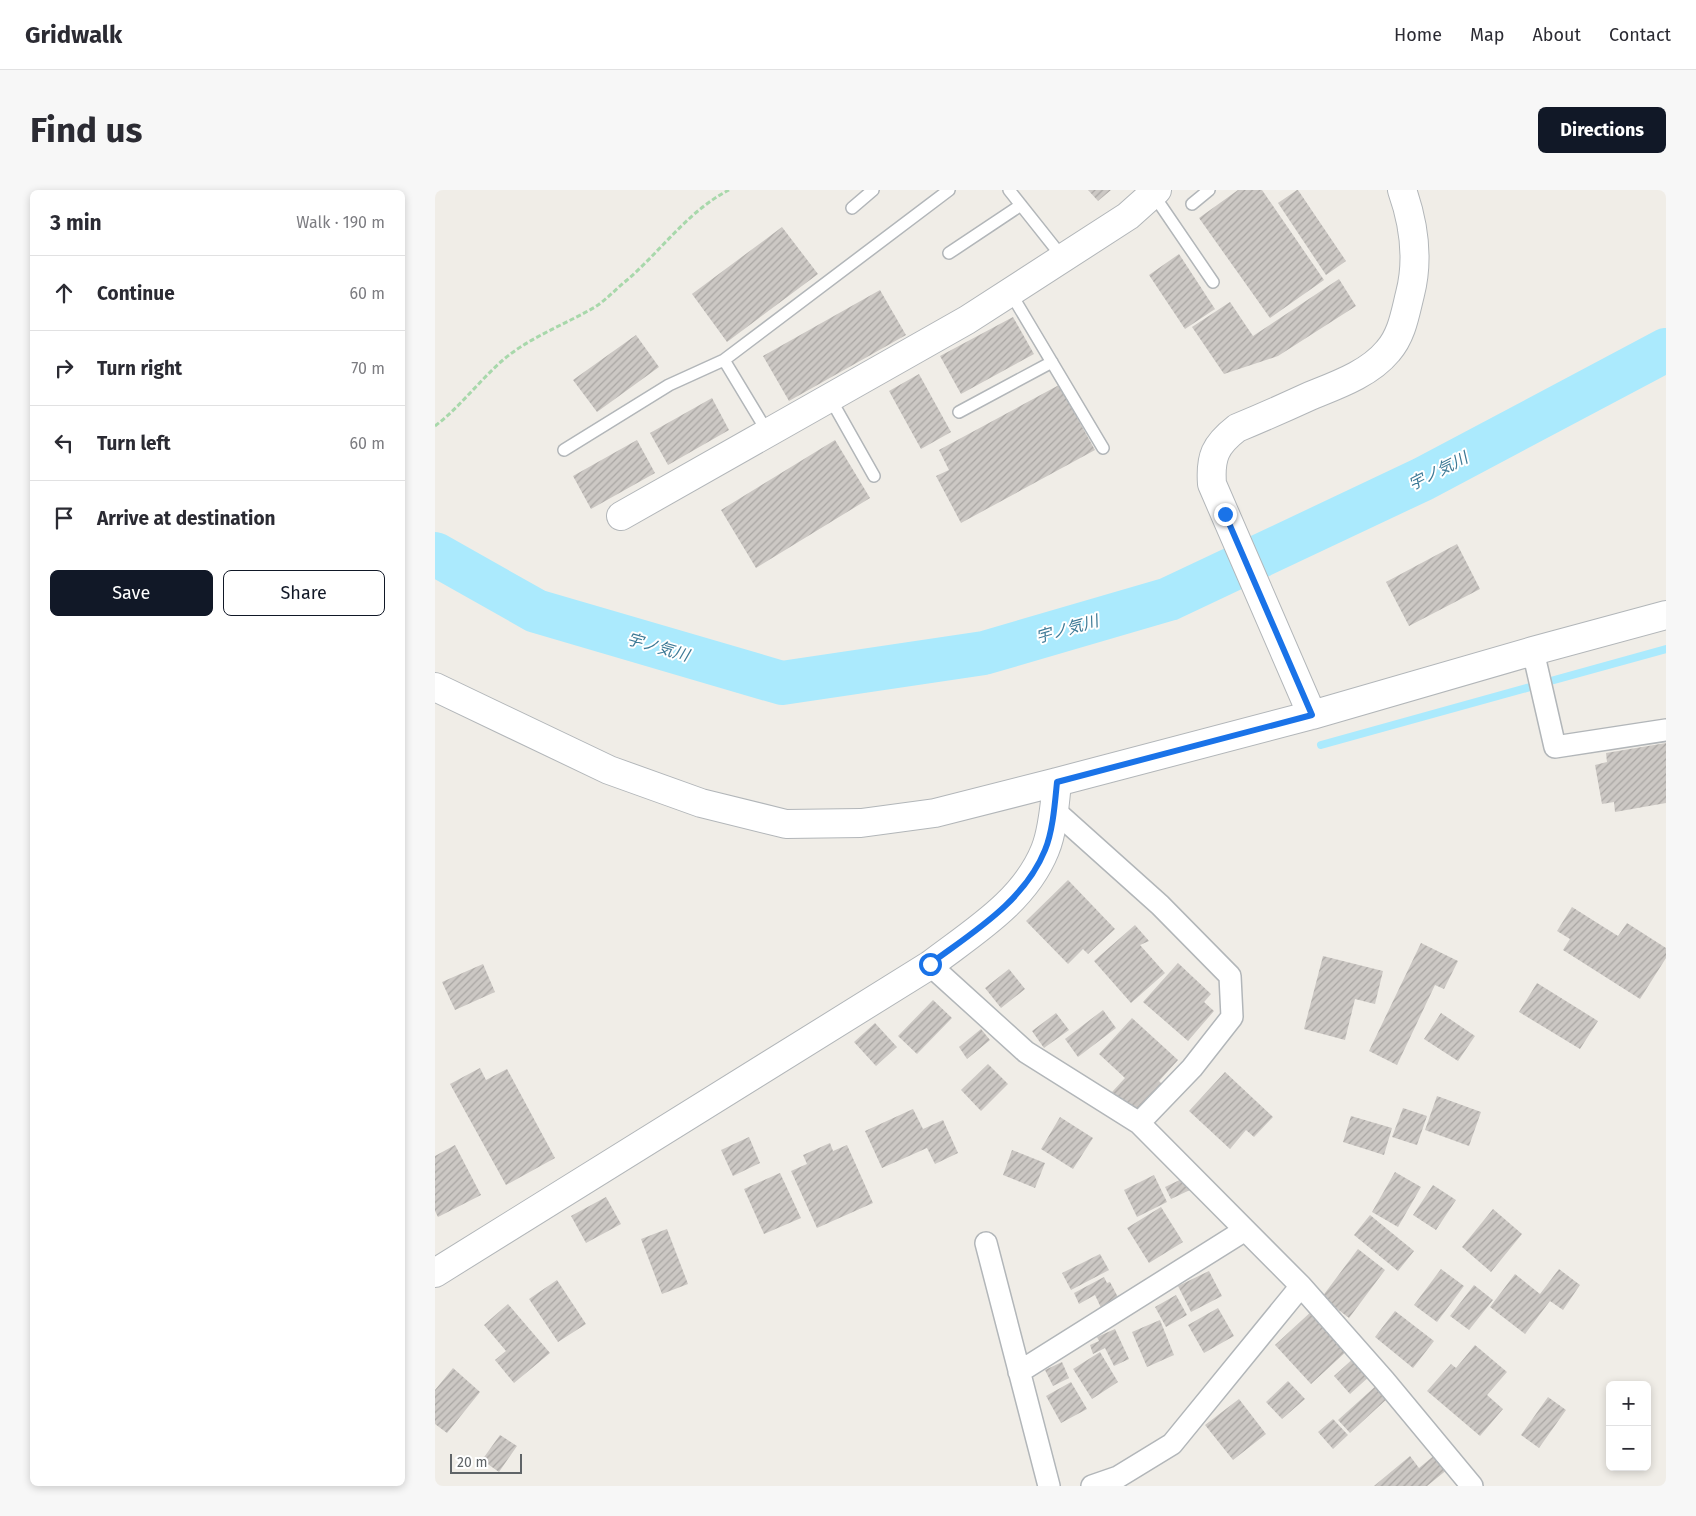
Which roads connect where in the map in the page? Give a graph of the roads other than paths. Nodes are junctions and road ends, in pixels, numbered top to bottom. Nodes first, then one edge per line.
1 (873, 190) edge
2 (949, 190) edge
3 (1009, 190) edge
4 (1209, 190) edge
5 (1402, 190) edge
6 (1155, 192) edge
7 (1192, 204) dead end
8 (1021, 205) junction
9 (852, 208) dead end
10 (949, 253) dead end
11 (1063, 258) junction
12 (1213, 282) dead end
13 (1010, 292) junction
14 (724, 360) junction
15 (1051, 362) junction
16 (830, 398) junction
17 (959, 412) dead end
18 (769, 433) junction
19 (1103, 448) dead end
20 (564, 450) dead end
21 (874, 476) dead end
22 (621, 516) dead end
23 (1666, 615) edge
24 (1533, 651) junction
25 (435, 687) edge
26 (1312, 715) junction
27 (1666, 730) edge
28 (1057, 782) junction
29 (1054, 810) junction
30 (930, 964) junction
31 (1139, 1122) junction
32 (1245, 1230) junction
33 (986, 1243) dead end
34 (435, 1273) edge
35 (1301, 1286) junction
36 (1019, 1372) junction
37 (1049, 1486) edge
38 (1092, 1486) edge
39 (1472, 1486) edge

1 - 9 lane
2 - 14 lane
3 - 8 lane
4 - 7 lane
5 - 26 street
6 - 11 street
6 - 12 lane
8 - 10 lane
8 - 11 lane
11 - 13 street
13 - 15 lane
13 - 16 street
14 - 18 lane
14 - 20 lane
15 - 17 lane
15 - 19 lane
16 - 18 street
16 - 21 lane
18 - 22 street
23 - 24 street
24 - 26 street
24 - 27 street
25 - 28 street
26 - 28 street
28 - 29 street
29 - 30 street
29 - 31 street
30 - 31 street
30 - 34 street
31 - 32 street
32 - 35 street
32 - 36 street
33 - 36 street
35 - 38 street
35 - 39 street
36 - 37 street

